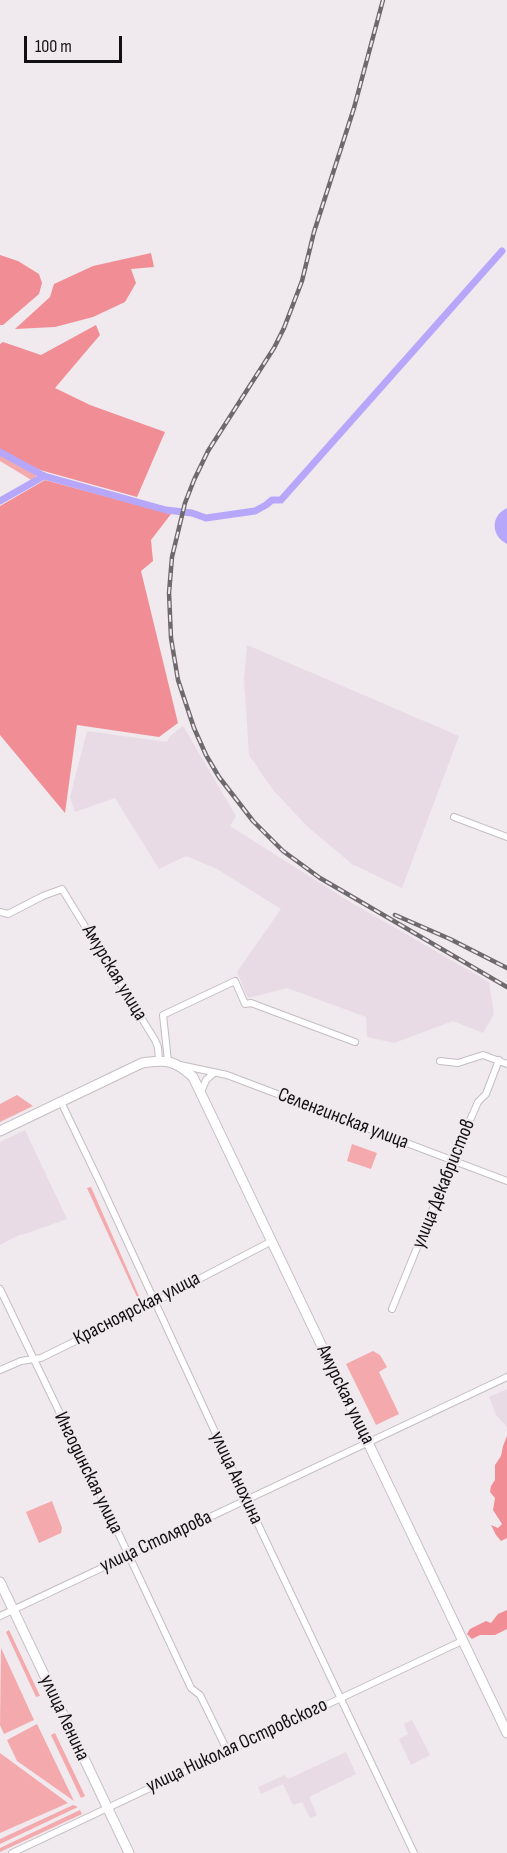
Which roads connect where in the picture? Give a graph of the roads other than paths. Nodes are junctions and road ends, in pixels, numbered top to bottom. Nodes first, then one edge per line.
1 (454, 817) dead end
2 (507, 837) edge
3 (0, 912) edge
4 (354, 1042) dead end
5 (499, 1060) junction
6 (440, 1061) dead end
7 (168, 1062) junction
8 (507, 1064) edge
9 (214, 1073) junction
10 (201, 1092) junction
11 (61, 1102) junction
12 (0, 1131) edge
13 (452, 1161) junction
14 (507, 1181) edge
15 (272, 1241) junction
16 (0, 1289) edge
17 (155, 1302) junction
18 (392, 1309) dead end
19 (34, 1359) junction
20 (0, 1370) edge
21 (507, 1377) edge
22 (368, 1443) junction
23 (246, 1499) junction
24 (128, 1555) junction
25 (0, 1582) edge
26 (13, 1610) junction
27 (0, 1616) edge
28 (462, 1641) junction
29 (340, 1698) junction
30 (507, 1733) edge
31 (227, 1750) junction
32 (107, 1808) junction
33 (12, 1853) edge
34 (129, 1853) edge
35 (414, 1853) edge

1 - 2 street
3 - 7 street, Амурская улица
4 - 7 street
5 - 6 street
5 - 8 street
5 - 13 street, улица Декабристов
7 - 9 street, Селенгинская улица
7 - 10 main road, Амурская улица
7 - 11 main road
9 - 10 street
9 - 13 street, Селенгинская улица
10 - 15 main road, Амурская улица
11 - 12 main road
11 - 17 street, улица Анохина
13 - 14 street, Селенгинская улица
13 - 18 street, улица Декабристов
15 - 17 street, Красноярская улица
15 - 22 main road, Амурская улица
16 - 19 street, Ингодинская улица
17 - 19 street, Красноярская улица
17 - 23 street, улица Анохина
19 - 20 street, Красноярская улица
19 - 24 street, Ингодинская улица
21 - 22 street, улица Столярова
22 - 23 street, улица Столярова
22 - 28 main road, Амурская улица
23 - 24 street, улица Столярова
23 - 29 street, улица Анохина
24 - 26 street, улица Столярова
24 - 31 street, Ингодинская улица
25 - 26 main road, улица Ленина
26 - 27 street, улица Столярова
26 - 32 main road, улица Ленина
28 - 29 street, улица Николая Островского
28 - 30 main road, Амурская улица
29 - 31 street, улица Николая Островского
29 - 35 street, улица Анохина
31 - 32 street, улица Николая Островского
32 - 33 street, улица Николая Островского
32 - 34 main road, улица Ленина

